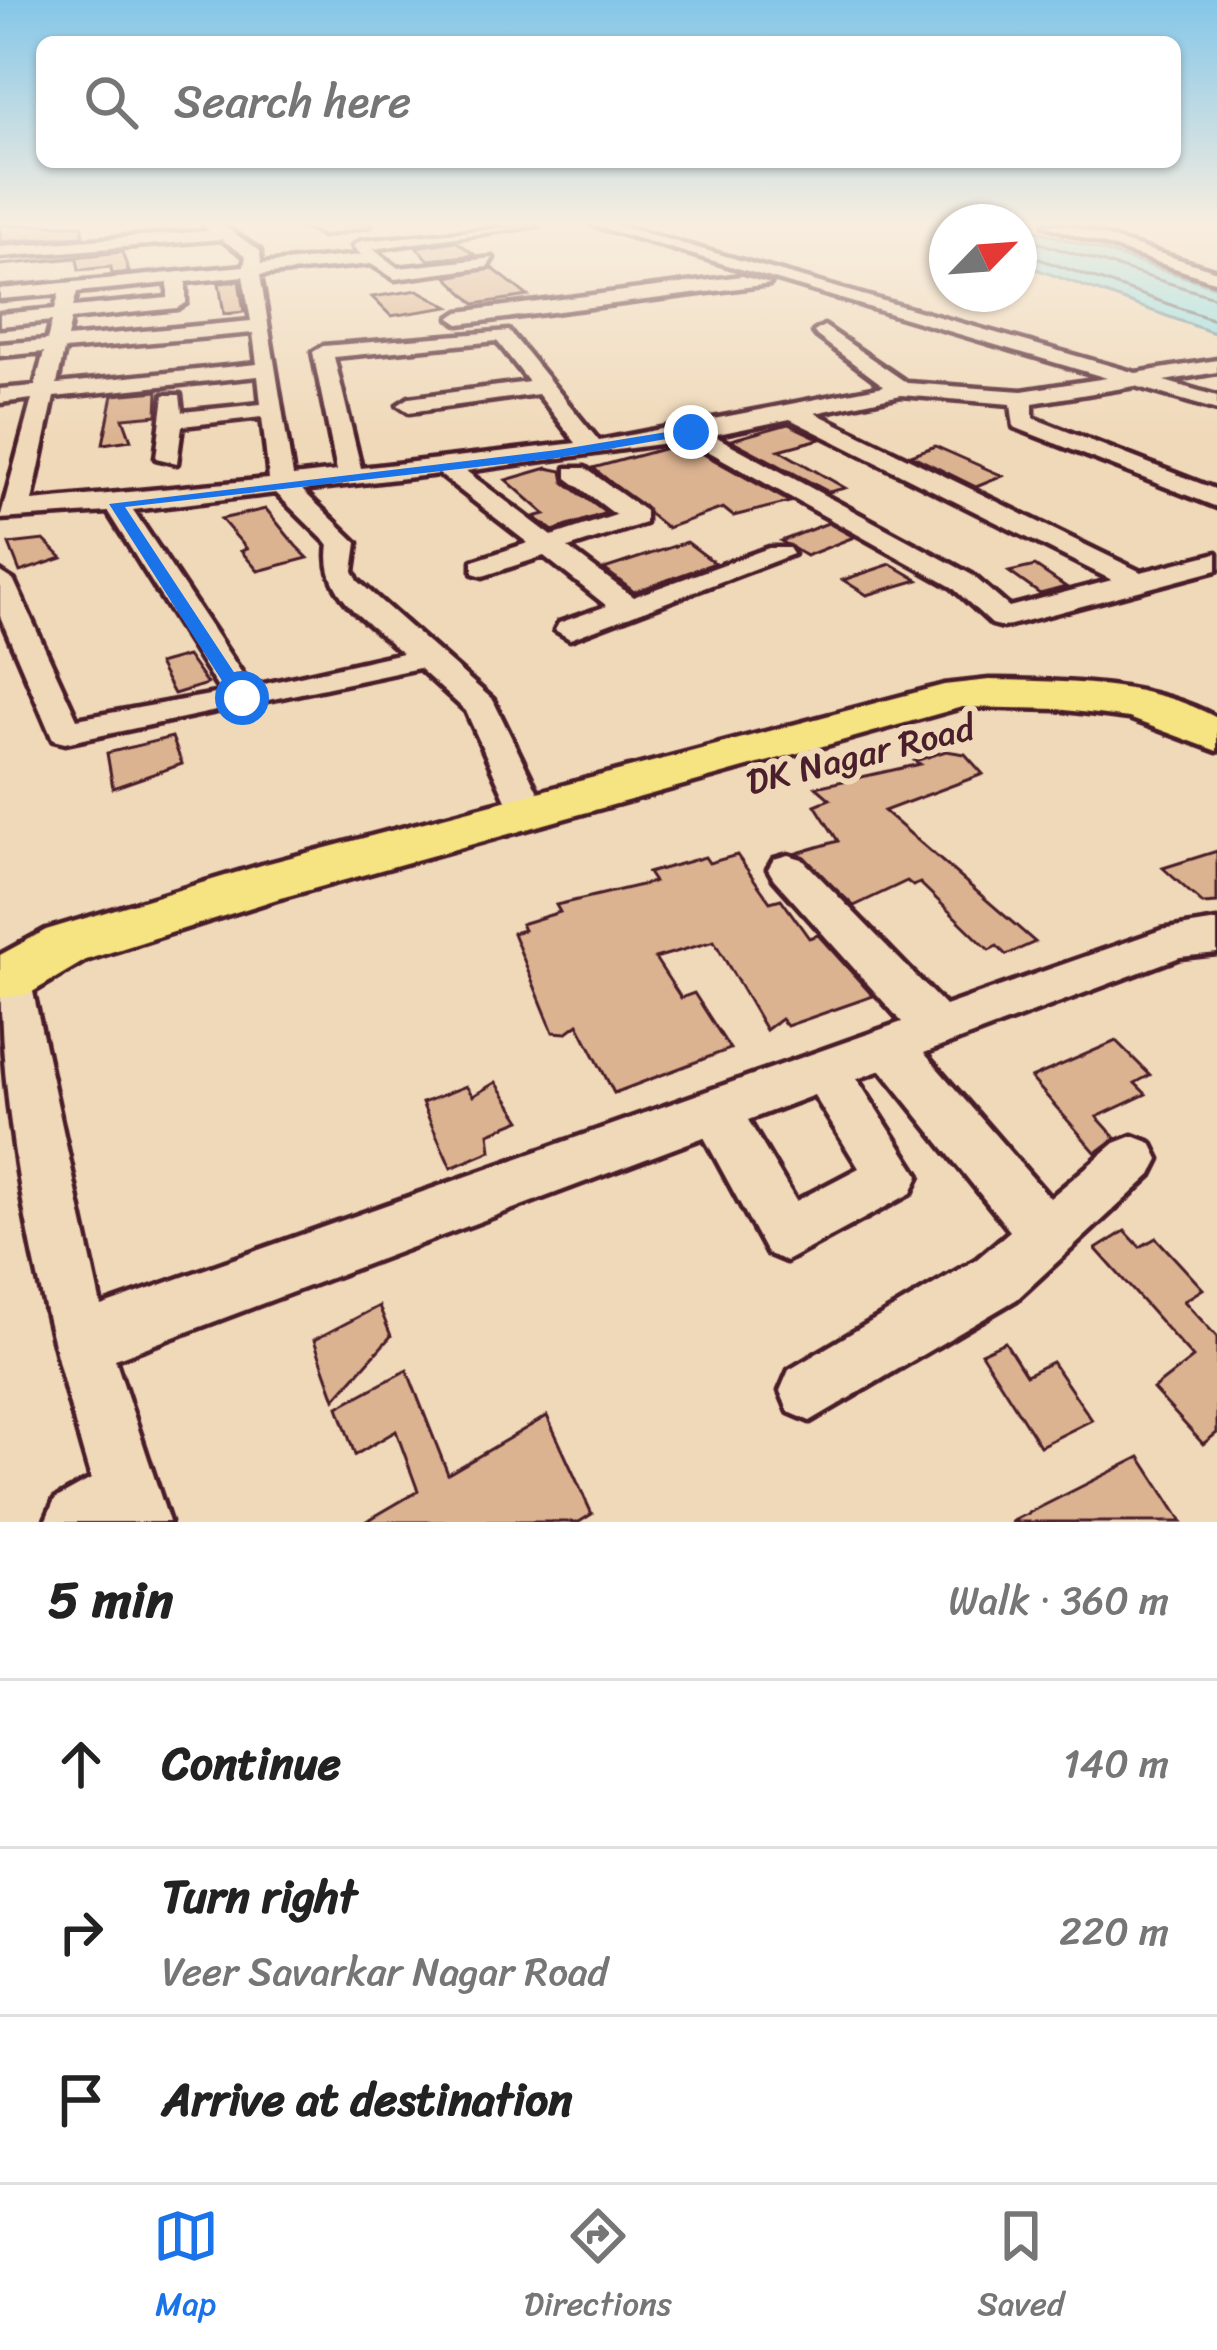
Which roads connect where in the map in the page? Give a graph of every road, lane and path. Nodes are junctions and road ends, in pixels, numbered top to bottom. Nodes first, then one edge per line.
1 (67, 296) edge
2 (177, 296) edge
3 (257, 296) edge
4 (625, 296) edge
5 (850, 296) edge
6 (63, 314) junction
7 (0, 320) edge
8 (399, 325) dead end
9 (262, 326) junction
10 (824, 332) dead end
11 (56, 345) junction
12 (0, 350) edge
13 (1217, 366) edge
14 (268, 369) junction
15 (174, 378) junction
16 (1142, 379) junction
17 (543, 386) junction
18 (901, 389) junction
19 (45, 392) junction
20 (0, 396) edge
21 (1022, 398) junction
22 (1217, 403) edge
23 (410, 405) dead end
24 (272, 410) junction
25 (790, 410) junction
26 (171, 420) junction
27 (691, 432) junction
28 (593, 449) junction
29 (168, 458) dead end
30 (445, 466) junction
31 (576, 473) dead end
32 (351, 477) junction
33 (282, 485) junction
34 (1217, 499) edge
35 (116, 504) junction
36 (9, 511) edge
37 (551, 544) junction
38 (779, 554) dead end
39 (1217, 560) edge
40 (483, 567) dead end
41 (0, 581) edge
42 (1138, 582) junction
43 (628, 608) junction
44 (570, 630) dead end
45 (426, 657) junction
46 (242, 698) junction
47 (1209, 725) edge
48 (529, 813) junction
49 (788, 869) dead end
50 (1217, 938) edge
51 (4, 979) edge
52 (914, 1039) junction
53 (825, 1072) junction
54 (717, 1113) junction
55 (1133, 1159) dead end
56 (1047, 1235) junction
57 (80, 1343) junction
58 (810, 1391) dead end
59 (114, 1513) edge

1 - 6 street
2 - 6 street
3 - 9 street
4 - 8 street
5 - 16 street
6 - 7 street
6 - 11 street
9 - 11 street
9 - 14 street
10 - 18 street
11 - 12 street
11 - 19 street
13 - 16 street
14 - 15 street
14 - 24 street
15 - 19 street
15 - 26 street
16 - 21 street
16 - 22 street
17 - 23 street
17 - 28 street
17 - 32 street
18 - 21 street
18 - 25 street
19 - 20 street
19 - 36 street
21 - 34 street
24 - 26 street
24 - 33 street
25 - 27 street
25 - 42 street
26 - 29 street
27 - 28 street
27 - 42 street
28 - 30 street
30 - 32 street
30 - 37 street
31 - 37 street
32 - 33 street
33 - 35 street
33 - 45 street
35 - 36 street
35 - 46 street
37 - 40 street
37 - 43 street
38 - 43 street
39 - 42 street
41 - 46 street
43 - 44 street
45 - 46 street
45 - 48 street
47 - 48 main road, DK Nagar Road
47 - 51 main road, DK Nagar Road
48 - 51 main road, DK Nagar Road
49 - 52 street
50 - 52 street
51 - 57 street
52 - 53 street
52 - 56 street
53 - 54 street
53 - 54 street
54 - 57 street
55 - 56 street
56 - 58 street
57 - 59 street

